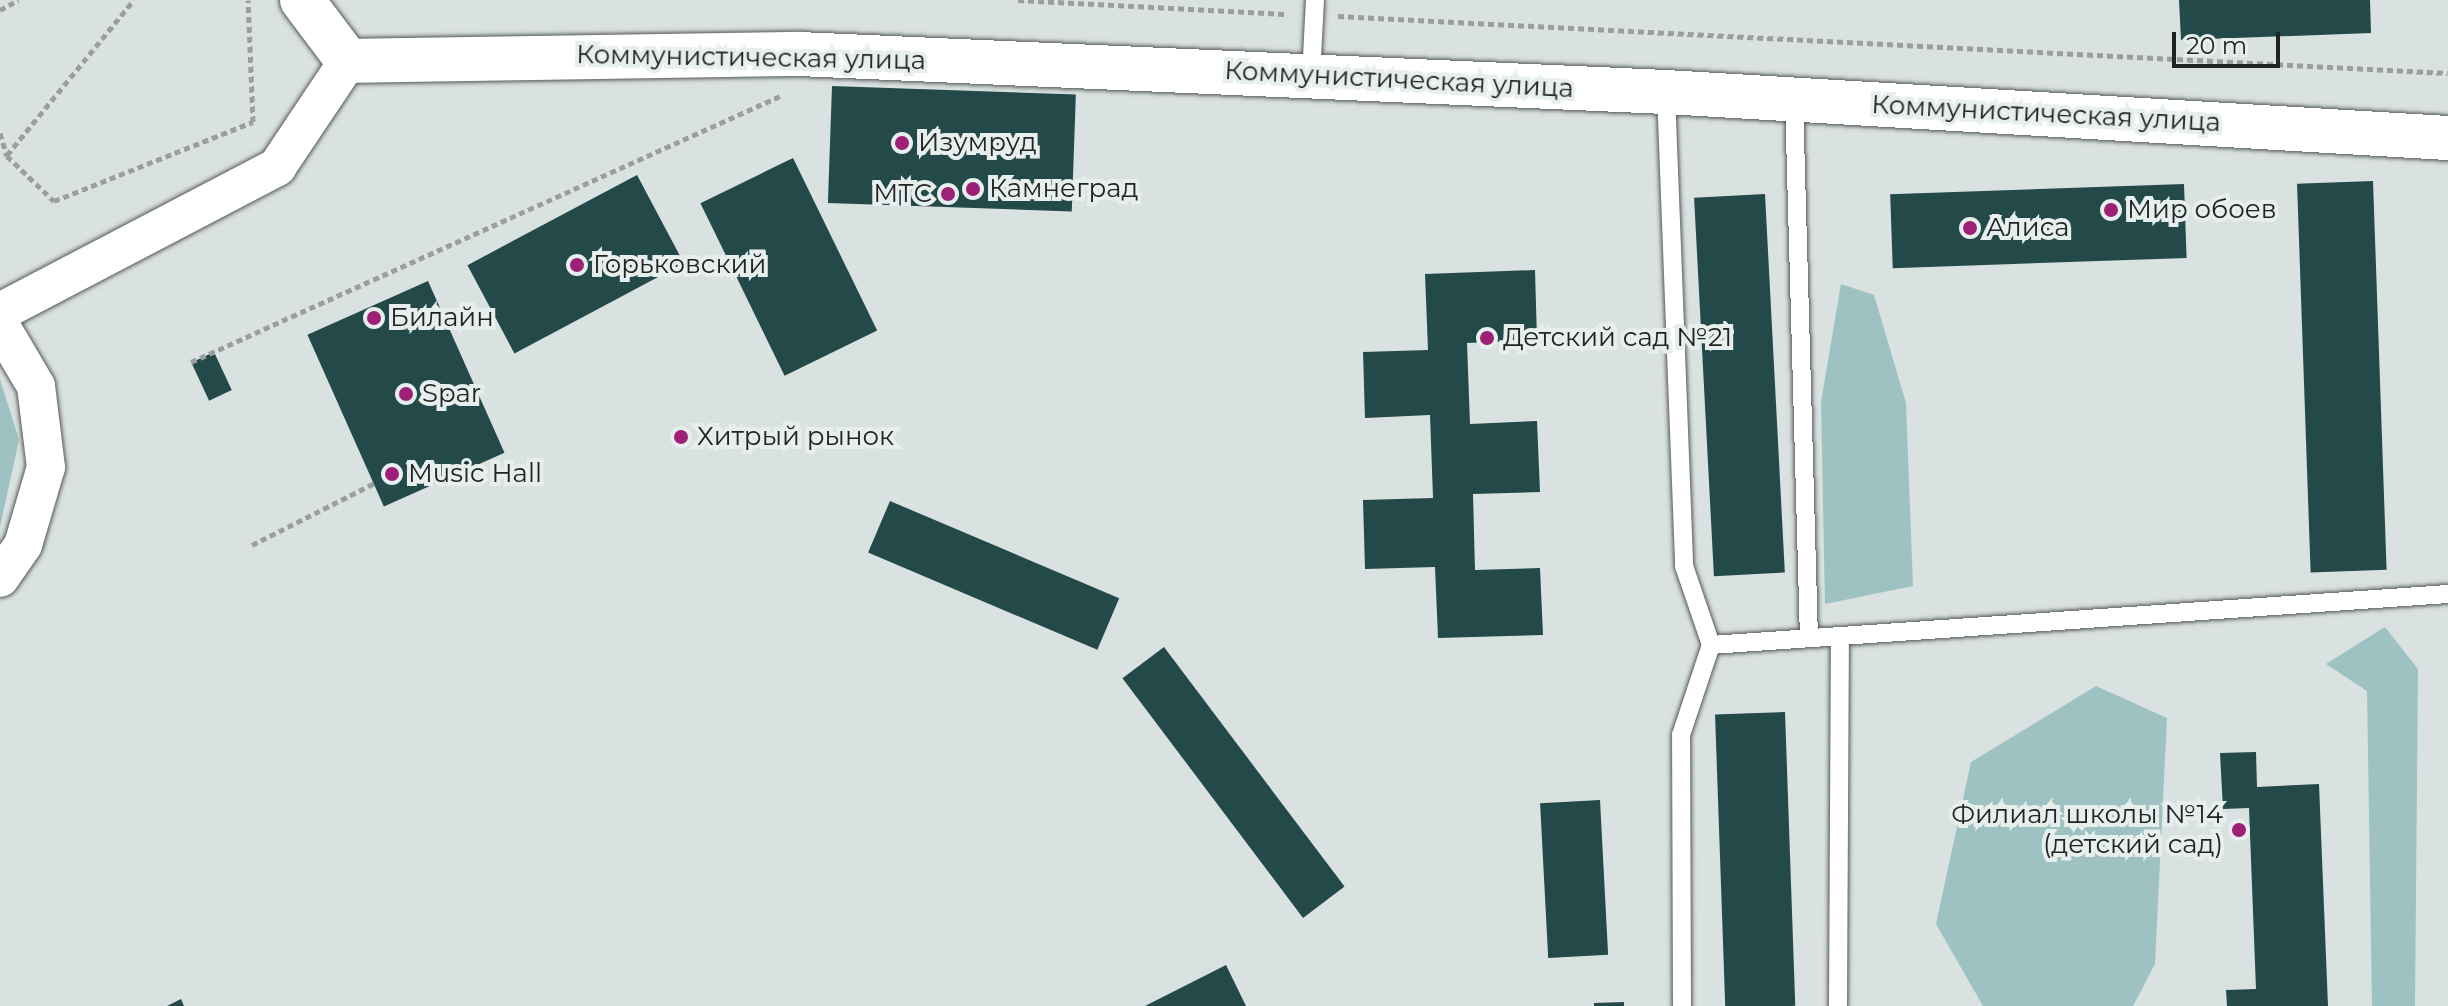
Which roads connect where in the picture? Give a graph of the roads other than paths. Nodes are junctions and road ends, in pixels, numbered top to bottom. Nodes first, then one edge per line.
1 (302, 0) edge
2 (1314, 8) edge
3 (348, 61) junction
4 (1311, 76) junction
5 (1666, 92) junction
6 (1794, 99) junction
7 (2448, 138) edge
8 (0, 312) edge
9 (0, 325) edge
10 (0, 578) edge
11 (2448, 594) edge
12 (1840, 636) junction
13 (1809, 638) junction
14 (1711, 645) junction
15 (1682, 1006) edge
16 (1838, 1006) edge

1 - 3 street
2 - 4 lane
3 - 4 street, Коммунистическая улица
3 - 8 street
4 - 5 street, Коммунистическая улица
5 - 6 street, Коммунистическая улица
5 - 14 lane
6 - 7 street, Коммунистическая улица
6 - 13 lane
9 - 10 street
11 - 12 lane
12 - 13 lane
12 - 16 lane
13 - 14 lane
14 - 15 lane

